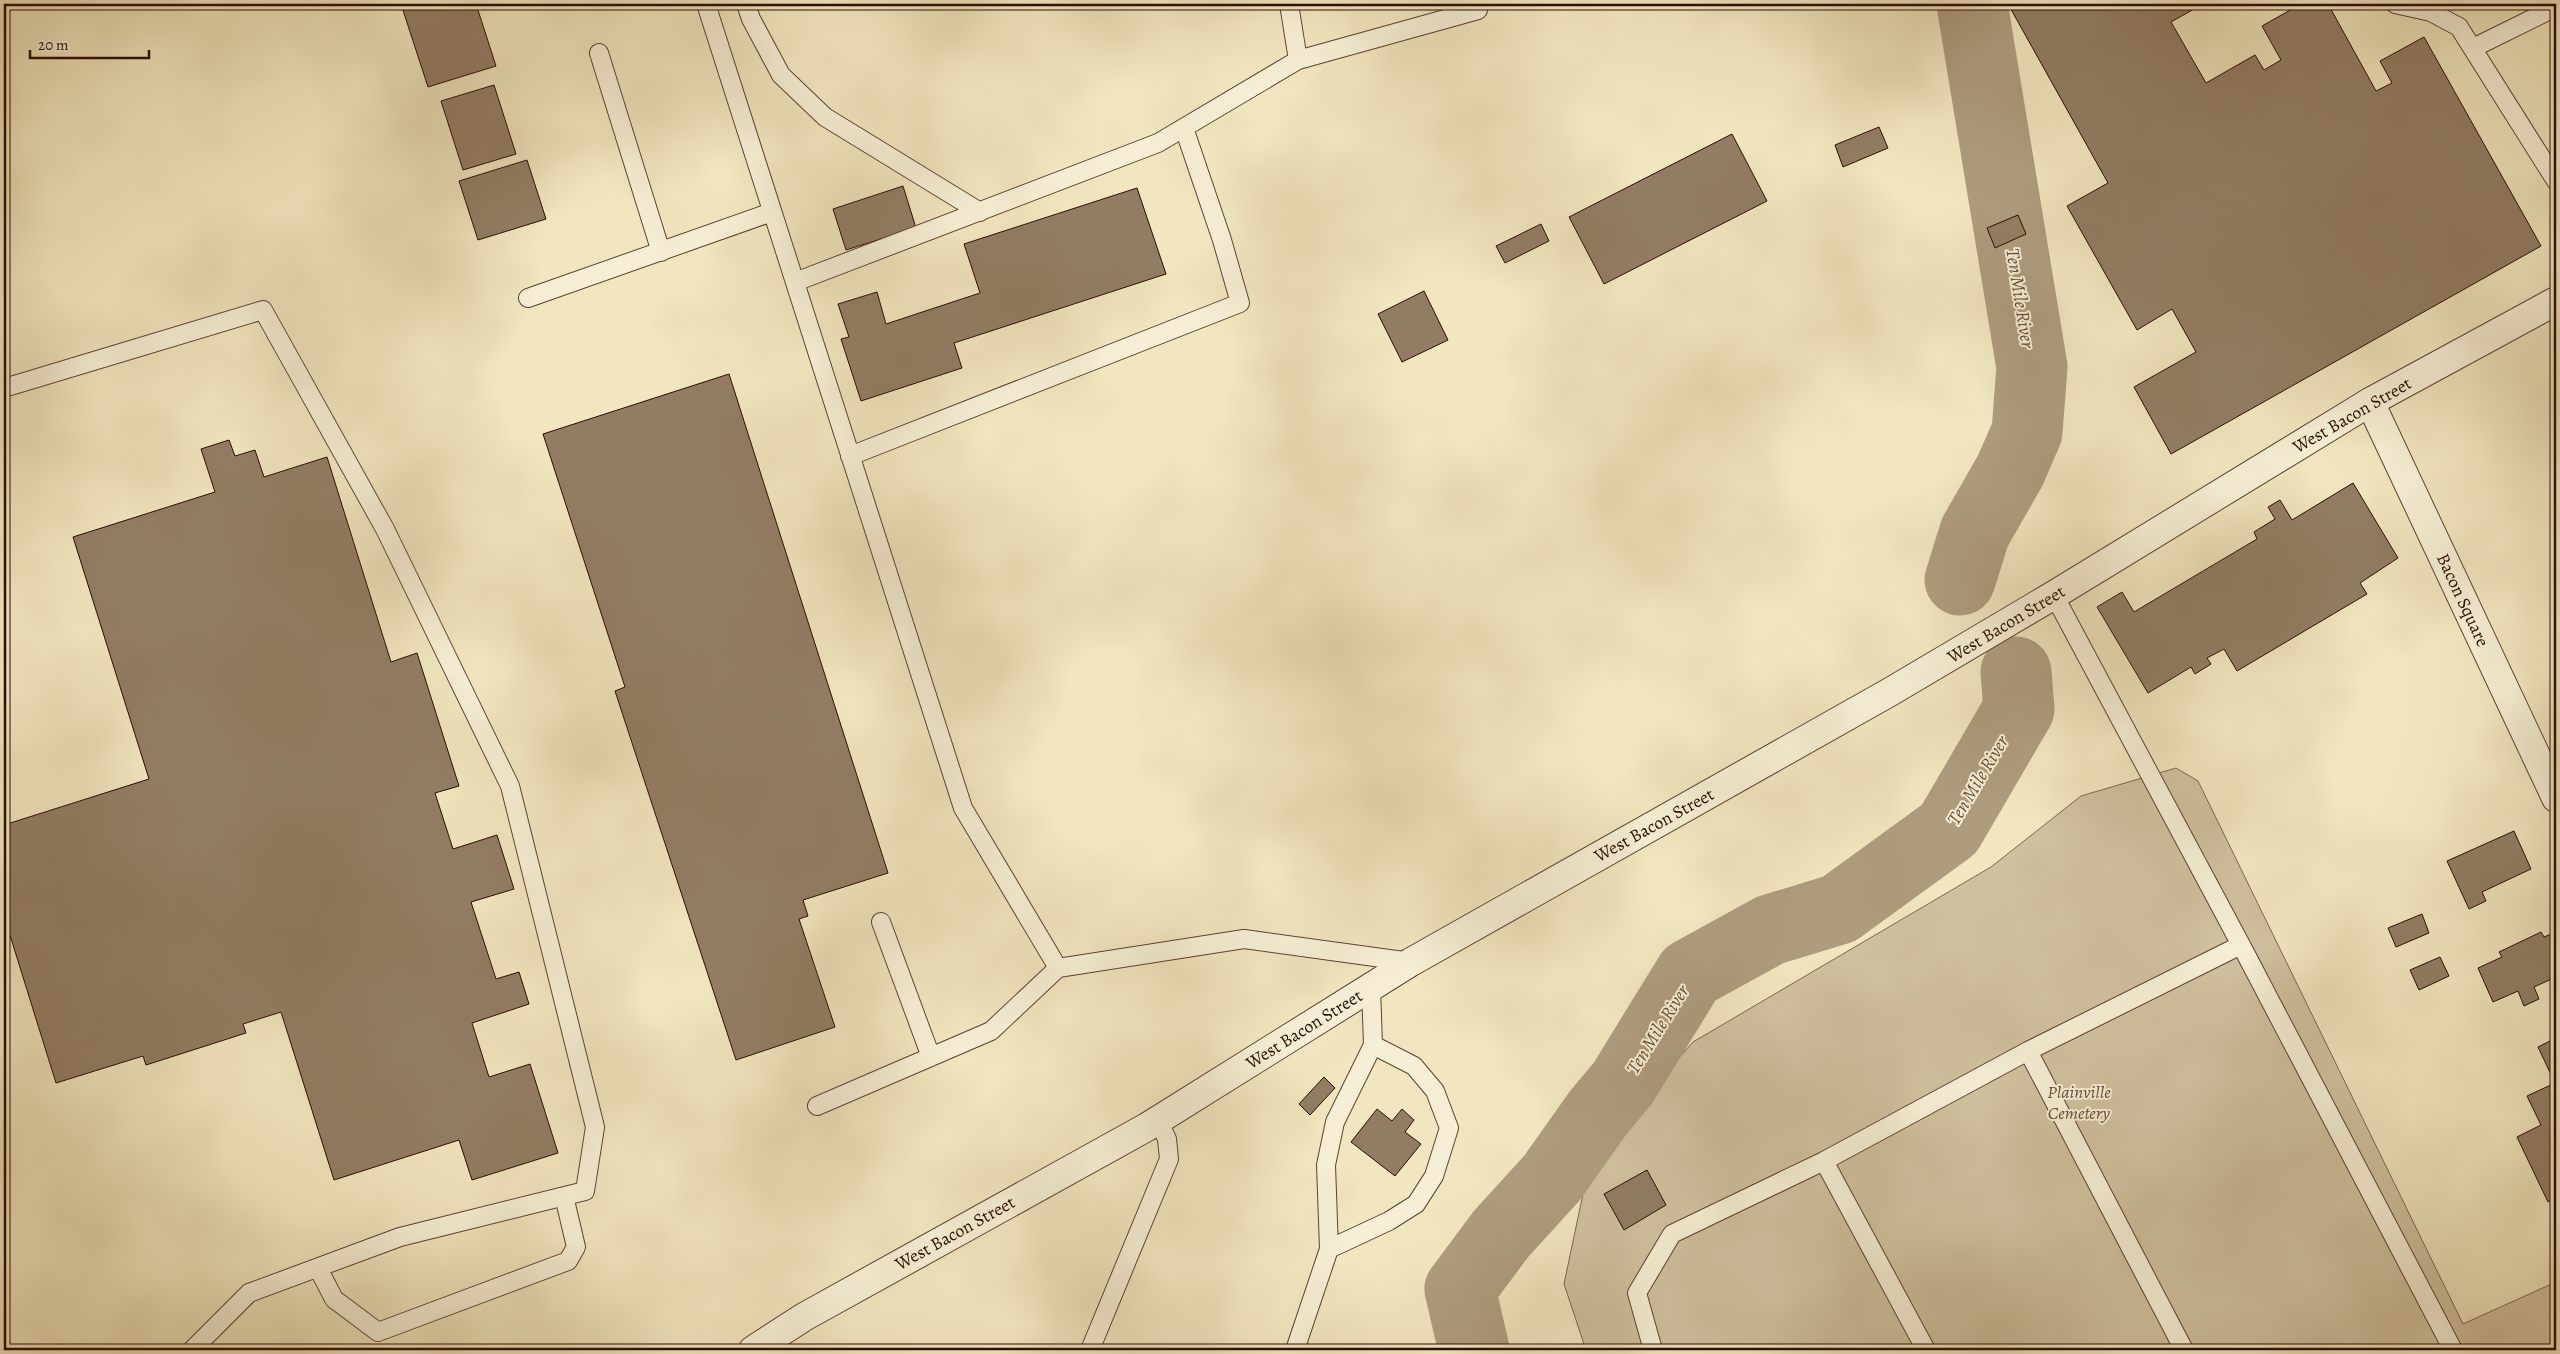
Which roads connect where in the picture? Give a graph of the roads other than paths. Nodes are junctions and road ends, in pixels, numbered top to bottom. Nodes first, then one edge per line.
1 (706, 4) edge
2 (746, 4) edge
3 (1289, 4) edge
4 (1478, 4) edge
5 (2395, 4) edge
6 (2555, 12) edge
7 (2473, 48) junction
8 (598, 52) dead end
9 (1298, 60) junction
10 (1184, 128) junction
11 (2556, 181) edge
12 (772, 212) junction
13 (980, 212) junction
14 (661, 252) junction
15 (795, 282) junction
16 (528, 298) dead end
17 (2556, 301) edge
18 (4, 388) edge
19 (2370, 402) junction
20 (850, 456) junction
21 (2054, 596) junction
22 (2556, 798) edge
23 (880, 922) dead end
24 (2241, 945) junction
25 (1411, 962) junction
26 (1058, 968) junction
27 (1371, 987) junction
28 (1373, 1045) junction
29 (2028, 1051) junction
30 (932, 1057) junction
31 (817, 1106) dead end
32 (1158, 1120) junction
33 (1824, 1161) junction
34 (564, 1196) junction
35 (1329, 1249) junction
36 (318, 1268) junction
37 (192, 1350) edge
38 (753, 1350) edge
39 (1090, 1350) edge
40 (1295, 1350) edge
41 (1653, 1350) edge
42 (1926, 1350) edge
43 (2184, 1350) edge
44 (2453, 1350) edge

1 - 12 lane
2 - 13 lane
3 - 9 lane
4 - 9 lane
5 - 7 lane
6 - 7 lane
7 - 11 lane
8 - 14 lane
9 - 10 lane
10 - 13 lane
10 - 20 lane
12 - 14 lane
12 - 15 lane
13 - 15 lane
14 - 16 lane
15 - 20 lane
17 - 19 street, West Bacon Street
18 - 34 lane
19 - 21 street, West Bacon Street
19 - 22 street, Bacon Square
20 - 26 lane
21 - 24 lane
21 - 25 street, West Bacon Street
23 - 30 lane
24 - 29 lane
24 - 44 lane
25 - 26 lane
25 - 27 street, West Bacon Street
26 - 30 lane
27 - 28 lane
27 - 32 street, West Bacon Street
28 - 35 lane
28 - 35 lane
29 - 33 lane
29 - 43 lane
30 - 31 lane
32 - 38 street, West Bacon Street
32 - 39 lane
33 - 41 lane
33 - 42 lane
34 - 36 lane
34 - 36 lane
35 - 40 lane
36 - 37 lane

